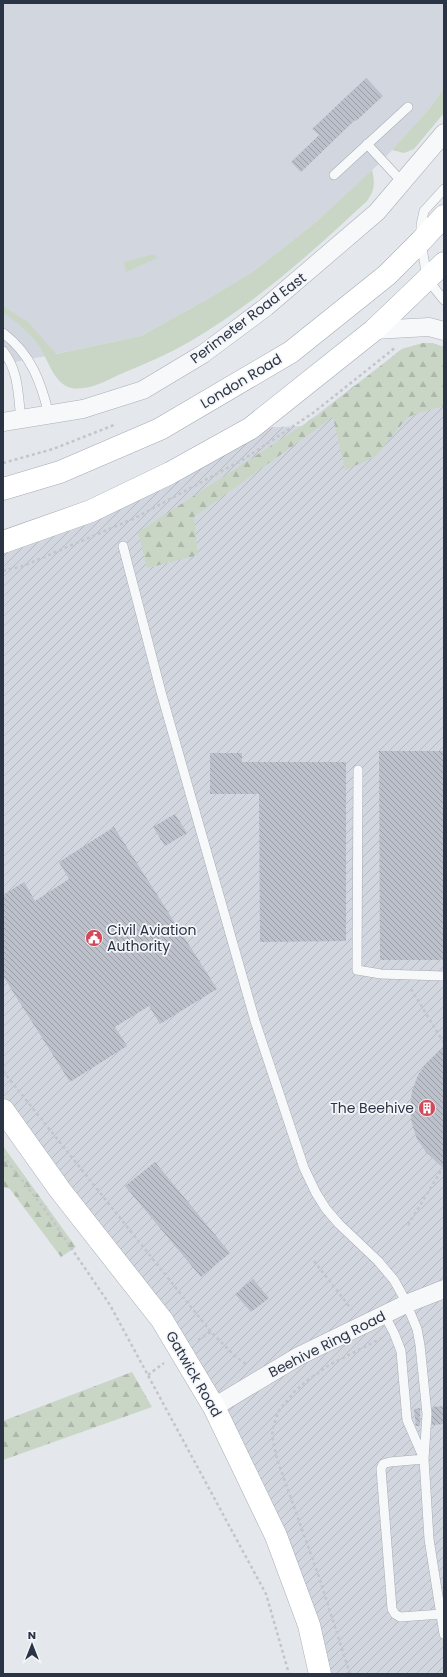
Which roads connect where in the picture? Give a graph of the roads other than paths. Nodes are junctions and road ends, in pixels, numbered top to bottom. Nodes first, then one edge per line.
1 (408, 107) dead end
2 (444, 133) edge
3 (368, 144) junction
4 (334, 175) dead end
5 (403, 183) junction
6 (444, 189) edge
7 (444, 216) edge
8 (421, 242) junction
9 (444, 263) edge
10 (427, 279) junction
11 (444, 300) edge
12 (374, 330) junction
13 (444, 331) edge
14 (3, 333) edge
15 (3, 351) edge
16 (48, 415) junction
17 (21, 420) junction
18 (3, 422) edge
19 (3, 489) edge
20 (3, 542) edge
21 (123, 546) dead end
22 (358, 770) dead end
23 (444, 976) edge
24 (3, 1110) edge
25 (444, 1289) edge
26 (406, 1304) junction
27 (384, 1314) junction
28 (214, 1407) junction
29 (424, 1459) junction
30 (442, 1614) junction
31 (444, 1634) edge
32 (320, 1674) edge

1 - 3 lane
2 - 5 street, Perimeter Road East
3 - 4 lane
3 - 5 lane
5 - 16 street, Perimeter Road East
6 - 8 lane
7 - 8 main road, London Road
8 - 10 lane
8 - 19 main road, London Road
9 - 10 main road
10 - 11 lane
10 - 12 main road
12 - 13 street
12 - 20 main road
14 - 16 lane
15 - 17 lane
16 - 17 street, Perimeter Road East
17 - 18 street, Perimeter Road East
21 - 26 lane
22 - 23 lane
24 - 28 main road, Gatwick Road
25 - 26 street, Beehive Ring Road
26 - 27 street, Beehive Ring Road
26 - 29 lane
27 - 28 street, Beehive Ring Road
27 - 29 lane
28 - 32 main road, Gatwick Road
29 - 30 lane
29 - 30 lane
30 - 31 lane

